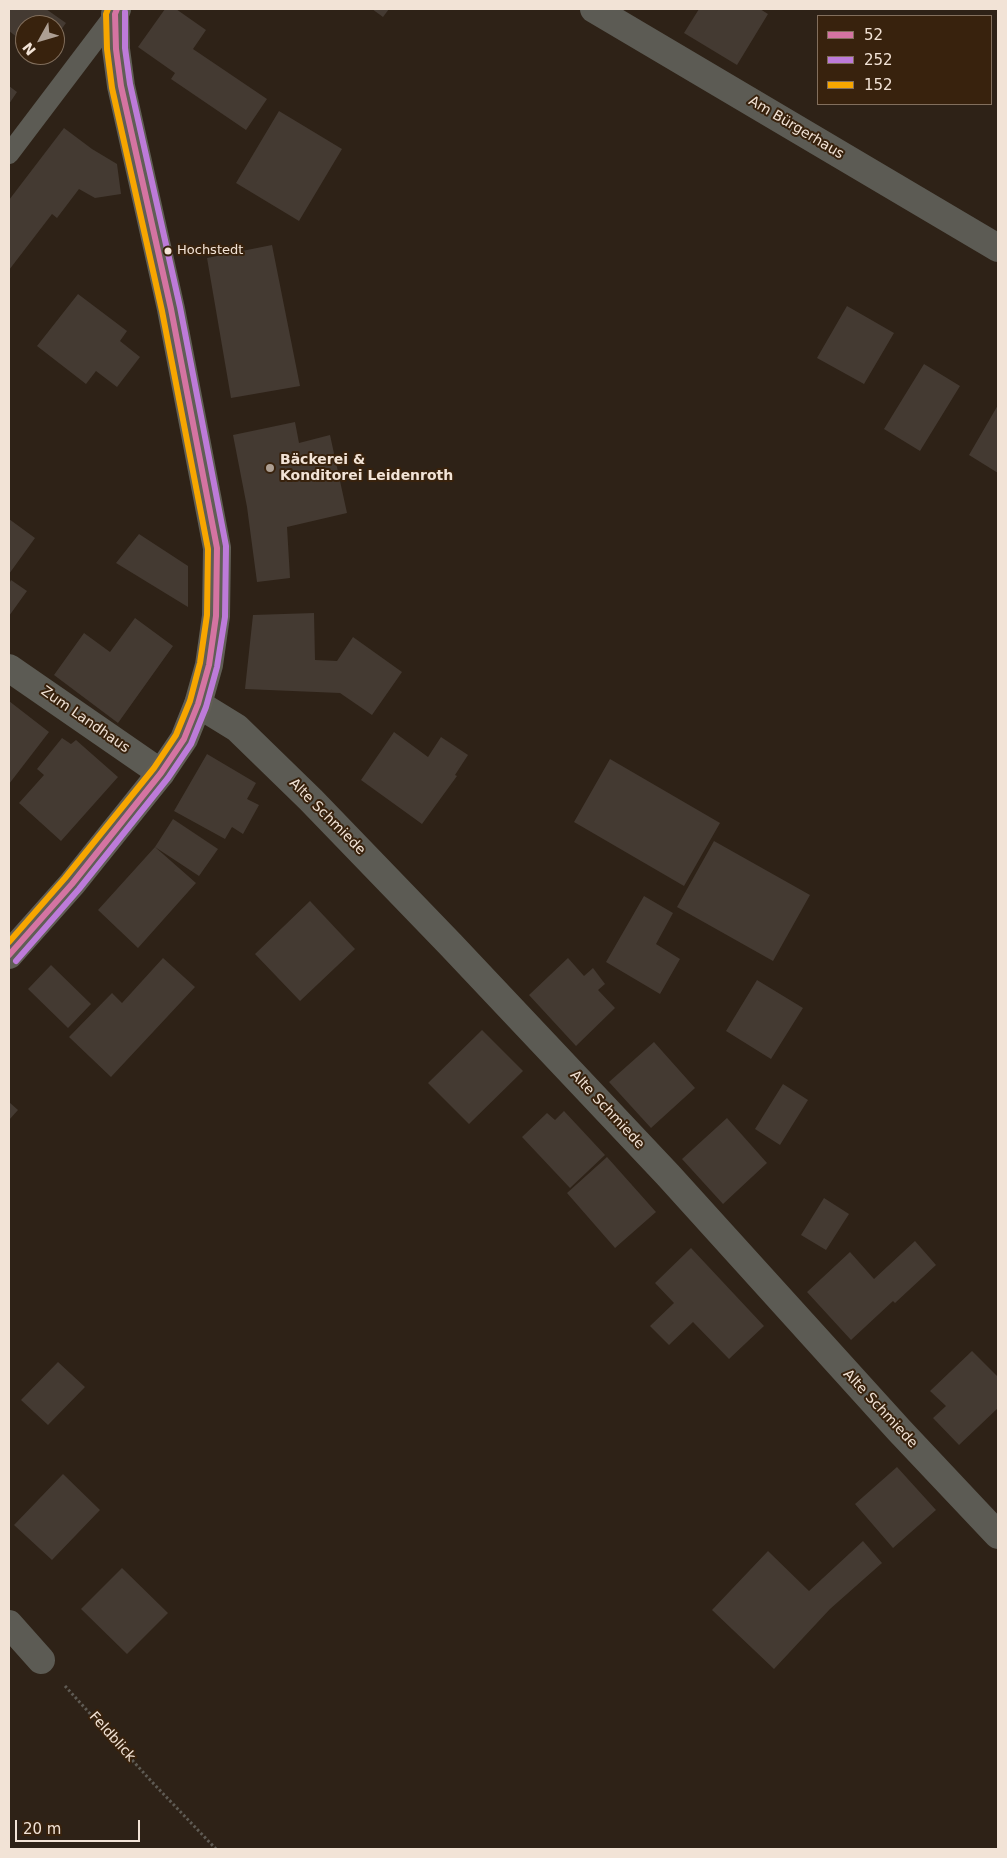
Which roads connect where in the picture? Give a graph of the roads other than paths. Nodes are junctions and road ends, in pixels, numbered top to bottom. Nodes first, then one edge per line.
1 (594, 9) edge
2 (116, 12) edge
3 (9, 154) edge
4 (998, 248) edge
5 (9, 668) edge
6 (198, 704) junction
7 (161, 772) junction
8 (9, 955) edge
9 (998, 1535) edge
10 (9, 1624) edge
11 (41, 1660) road end

1 - 4 street, Am Bürgerhaus
2 - 3 lane
2 - 6 street
5 - 7 street, Zum Landhaus
6 - 7 street
6 - 9 street, Alte Schmiede
7 - 8 street
10 - 11 street

